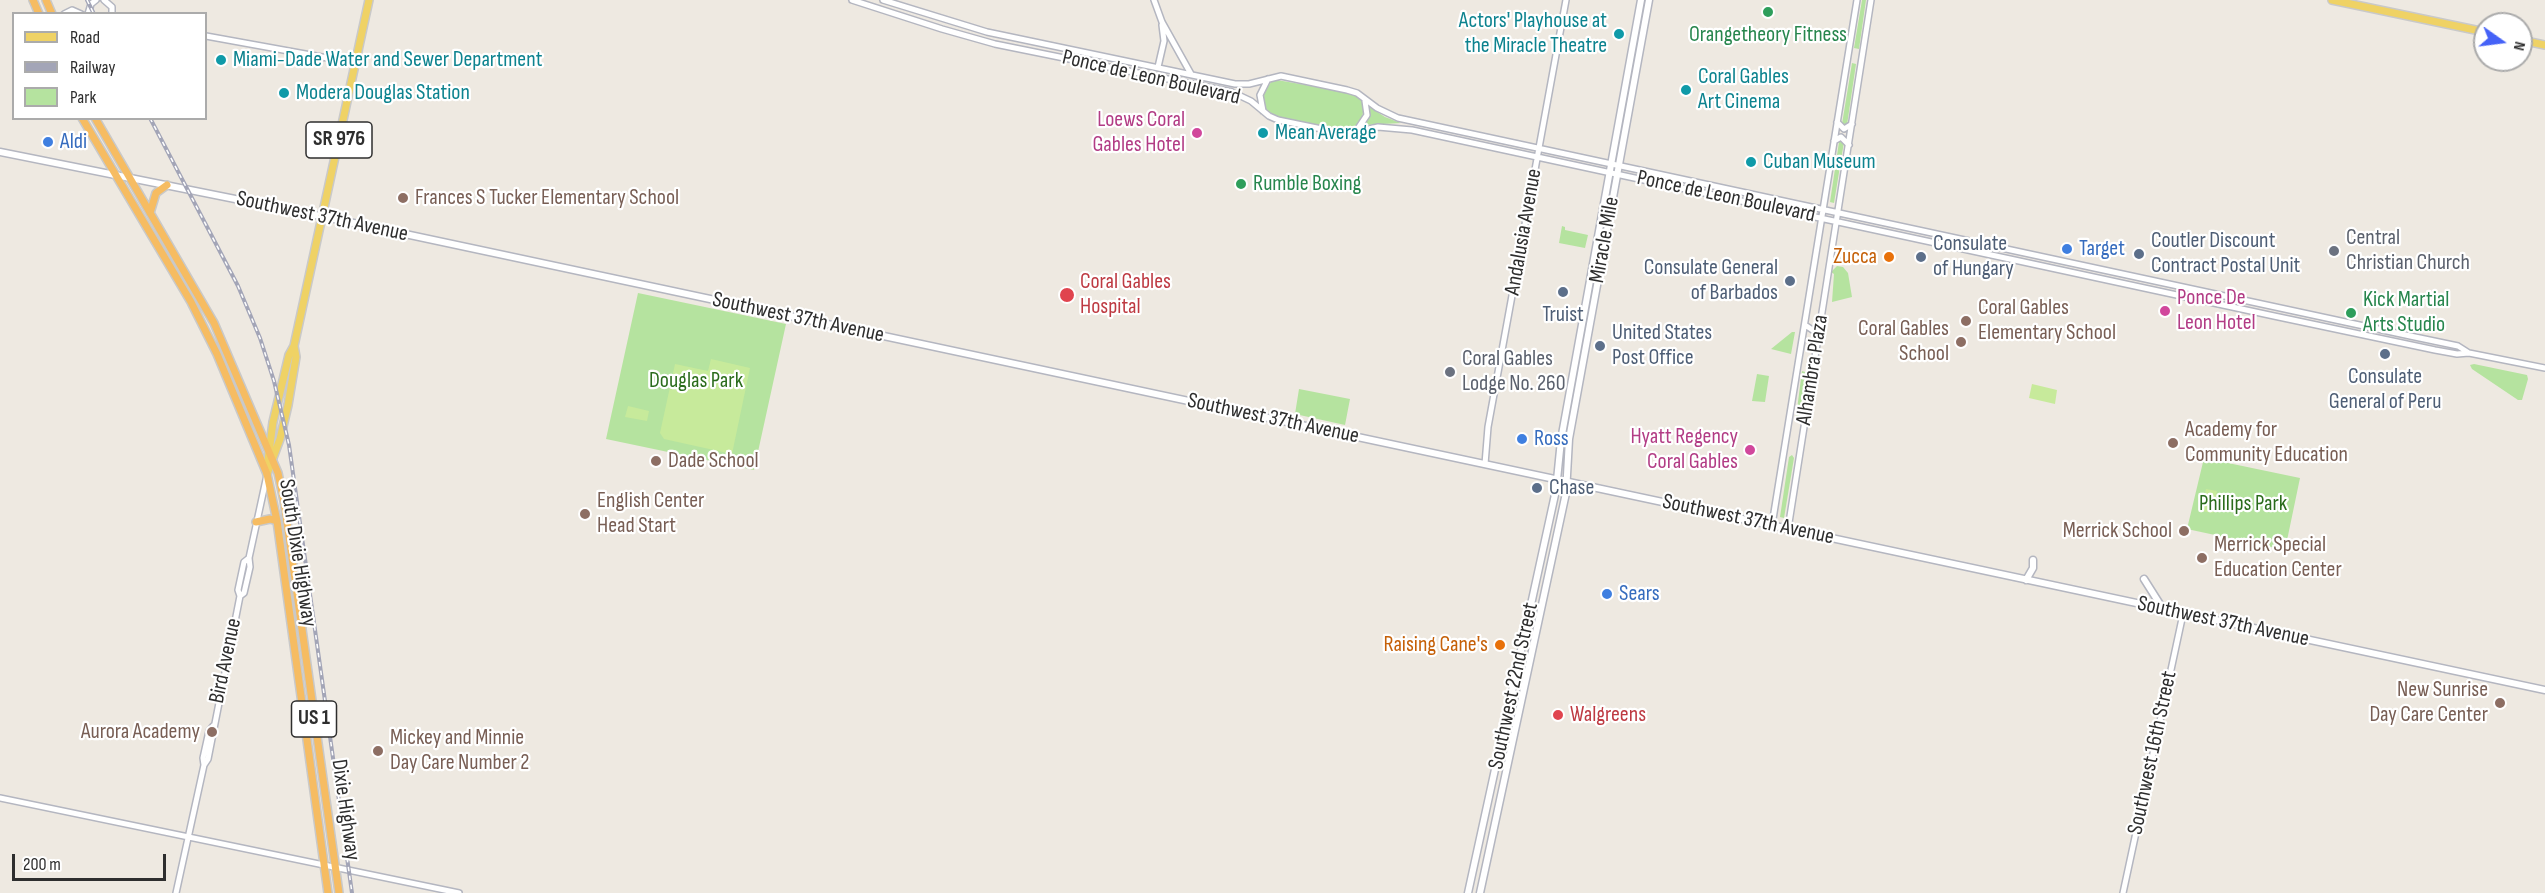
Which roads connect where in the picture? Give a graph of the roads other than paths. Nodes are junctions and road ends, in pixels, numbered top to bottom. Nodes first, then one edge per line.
1 (104, 0) edge
2 (112, 0) edge
3 (369, 0) edge
4 (852, 0) edge
5 (883, 0) edge
6 (1154, 0) edge
7 (1566, 0) edge
8 (1641, 0) edge
9 (1649, 0) edge
10 (1857, 0) edge
11 (1871, 0) edge
12 (2332, 0) edge
13 (114, 11) edge
14 (1162, 22) junction
15 (2473, 29) edge
16 (207, 36) edge
17 (355, 63) junction
18 (1158, 67) junction
19 (1191, 74) junction
20 (1268, 79) junction
21 (1365, 99) junction
22 (1264, 111) junction
23 (83, 120) edge
24 (96, 120) edge
25 (1837, 122) junction
26 (1852, 124) junction
27 (1356, 132) junction
28 (1834, 141) junction
29 (1849, 145) junction
30 (1539, 147) junction
31 (0, 152) edge
32 (1537, 156) junction
33 (1612, 163) junction
34 (1619, 164) junction
35 (1610, 171) junction
36 (1618, 173) junction
37 (115, 174) junction
38 (130, 177) junction
39 (167, 185) junction
40 (1824, 209) junction
41 (1838, 212) junction
42 (150, 213) junction
43 (322, 216) junction
44 (1823, 218) junction
45 (1837, 221) junction
46 (1805, 325) junction
47 (1818, 337) junction
48 (294, 346) junction
49 (2469, 353) junction
50 (2545, 368) edge
51 (1796, 428) junction
52 (269, 449) junction
53 (1800, 449) junction
54 (1786, 450) junction
55 (273, 460) junction
56 (1485, 464) junction
57 (267, 474) junction
58 (1557, 479) junction
59 (1568, 482) junction
60 (277, 521) junction
61 (256, 522) junction
62 (1772, 525) junction
63 (1788, 529) junction
64 (2032, 560) dead end
65 (2144, 579) dead end
66 (2026, 580) junction
67 (2164, 609) junction
68 (2183, 614) junction
69 (2545, 690) edge
70 (0, 798) edge
71 (189, 836) junction
72 (324, 864) junction
73 (335, 866) junction
74 (176, 893) edge
75 (328, 893) edge
76 (339, 893) edge
77 (459, 893) edge
78 (1468, 893) edge
79 (1480, 893) edge
80 (2123, 893) edge

1 - 13 street
2 - 13 street
3 - 17 main road, SR 976
4 - 22 street, Ponce de Leon Boulevard
5 - 18 street, Ponce de Leon Boulevard
6 - 14 street
7 - 30 street, Andalusia Avenue
8 - 33 main road, Miracle Mile
9 - 34 main road, Miracle Mile
10 - 25 street, Alhambra Plaza
11 - 26 street, Alhambra Plaza
12 - 15 main road
14 - 18 street
14 - 19 street
16 - 17 street
17 - 43 main road, SR 976
18 - 19 street, Ponce de Leon Boulevard
19 - 20 street, Ponce de Leon Boulevard
20 - 21 street, Ponce de Leon Boulevard
20 - 22 street
21 - 27 street
21 - 30 street, Ponce de Leon Boulevard
22 - 27 street, Ponce de Leon Boulevard
23 - 37 highway, South Dixie Highway / US 1
24 - 38 highway, South Dixie Highway / US 1
25 - 26 street
25 - 28 street, Alhambra Plaza
26 - 29 street, Alhambra Plaza
27 - 32 street, Ponce de Leon Boulevard
28 - 29 street
28 - 40 street, Alhambra Plaza
29 - 41 street, Alhambra Plaza
30 - 32 street, Andalusia Avenue
30 - 33 street, Ponce de Leon Boulevard
31 - 37 main road, Southwest 37th Avenue
32 - 35 street, Ponce de Leon Boulevard
32 - 56 street, Andalusia Avenue
33 - 34 street, Ponce de Leon Boulevard
33 - 35 main road, Miracle Mile
34 - 36 main road, Miracle Mile
34 - 40 street, Ponce de Leon Boulevard
35 - 36 street, Ponce de Leon Boulevard
35 - 58 main road, Miracle Mile
36 - 44 street, Ponce de Leon Boulevard
36 - 59 main road, Miracle Mile
37 - 38 main road, Southwest 37th Avenue
37 - 57 highway, South Dixie Highway / US 1
38 - 39 main road, Southwest 37th Avenue
38 - 42 highway, South Dixie Highway / US 1
39 - 42 highway
39 - 43 main road, Southwest 37th Avenue
40 - 41 street, Ponce de Leon Boulevard
40 - 44 street, Alhambra Plaza
41 - 45 street, Alhambra Plaza
41 - 49 street, Ponce de Leon Boulevard
42 - 52 highway, South Dixie Highway / US 1
43 - 48 main road, SR 976
43 - 56 main road, Southwest 37th Avenue
44 - 45 street, Ponce de Leon Boulevard
44 - 46 street, Alhambra Plaza
45 - 47 street, Alhambra Plaza
45 - 49 street, Ponce de Leon Boulevard
46 - 47 street
46 - 51 street, Alhambra Plaza
47 - 51 street, Alhambra Plaza
48 - 52 main road, SR 976
48 - 55 main road, SR 976
49 - 50 street, Ponce de Leon Boulevard
51 - 53 street, Alhambra Plaza
51 - 54 street, Alhambra Plaza
52 - 55 highway, Dixie Highway / US 1
52 - 57 main road, SR 976
53 - 54 street
53 - 63 street, Alhambra Plaza
54 - 62 street, Alhambra Plaza
55 - 57 main road
55 - 73 highway, Dixie Highway / US 1
56 - 58 main road, Southwest 37th Avenue
57 - 60 highway, South Dixie Highway / US 1
57 - 61 street, Bird Avenue
58 - 59 main road, Southwest 37th Avenue
58 - 78 main road, Southwest 22nd Street
59 - 62 main road, Southwest 37th Avenue
59 - 79 main road, Southwest 22nd Street
60 - 61 highway
60 - 72 highway, South Dixie Highway / US 1
61 - 71 street, Bird Avenue
62 - 63 main road, Southwest 37th Avenue
63 - 66 main road, Southwest 37th Avenue
64 - 66 main road
65 - 67 main road
66 - 67 main road, Southwest 37th Avenue
67 - 68 main road, Southwest 37th Avenue
68 - 69 main road, Southwest 37th Avenue
68 - 80 street, Southwest 16th Street
70 - 71 street
71 - 72 street
71 - 74 street, Bird Avenue
72 - 73 street
72 - 75 highway, South Dixie Highway / US 1
73 - 76 highway, Dixie Highway / US 1
73 - 77 street

